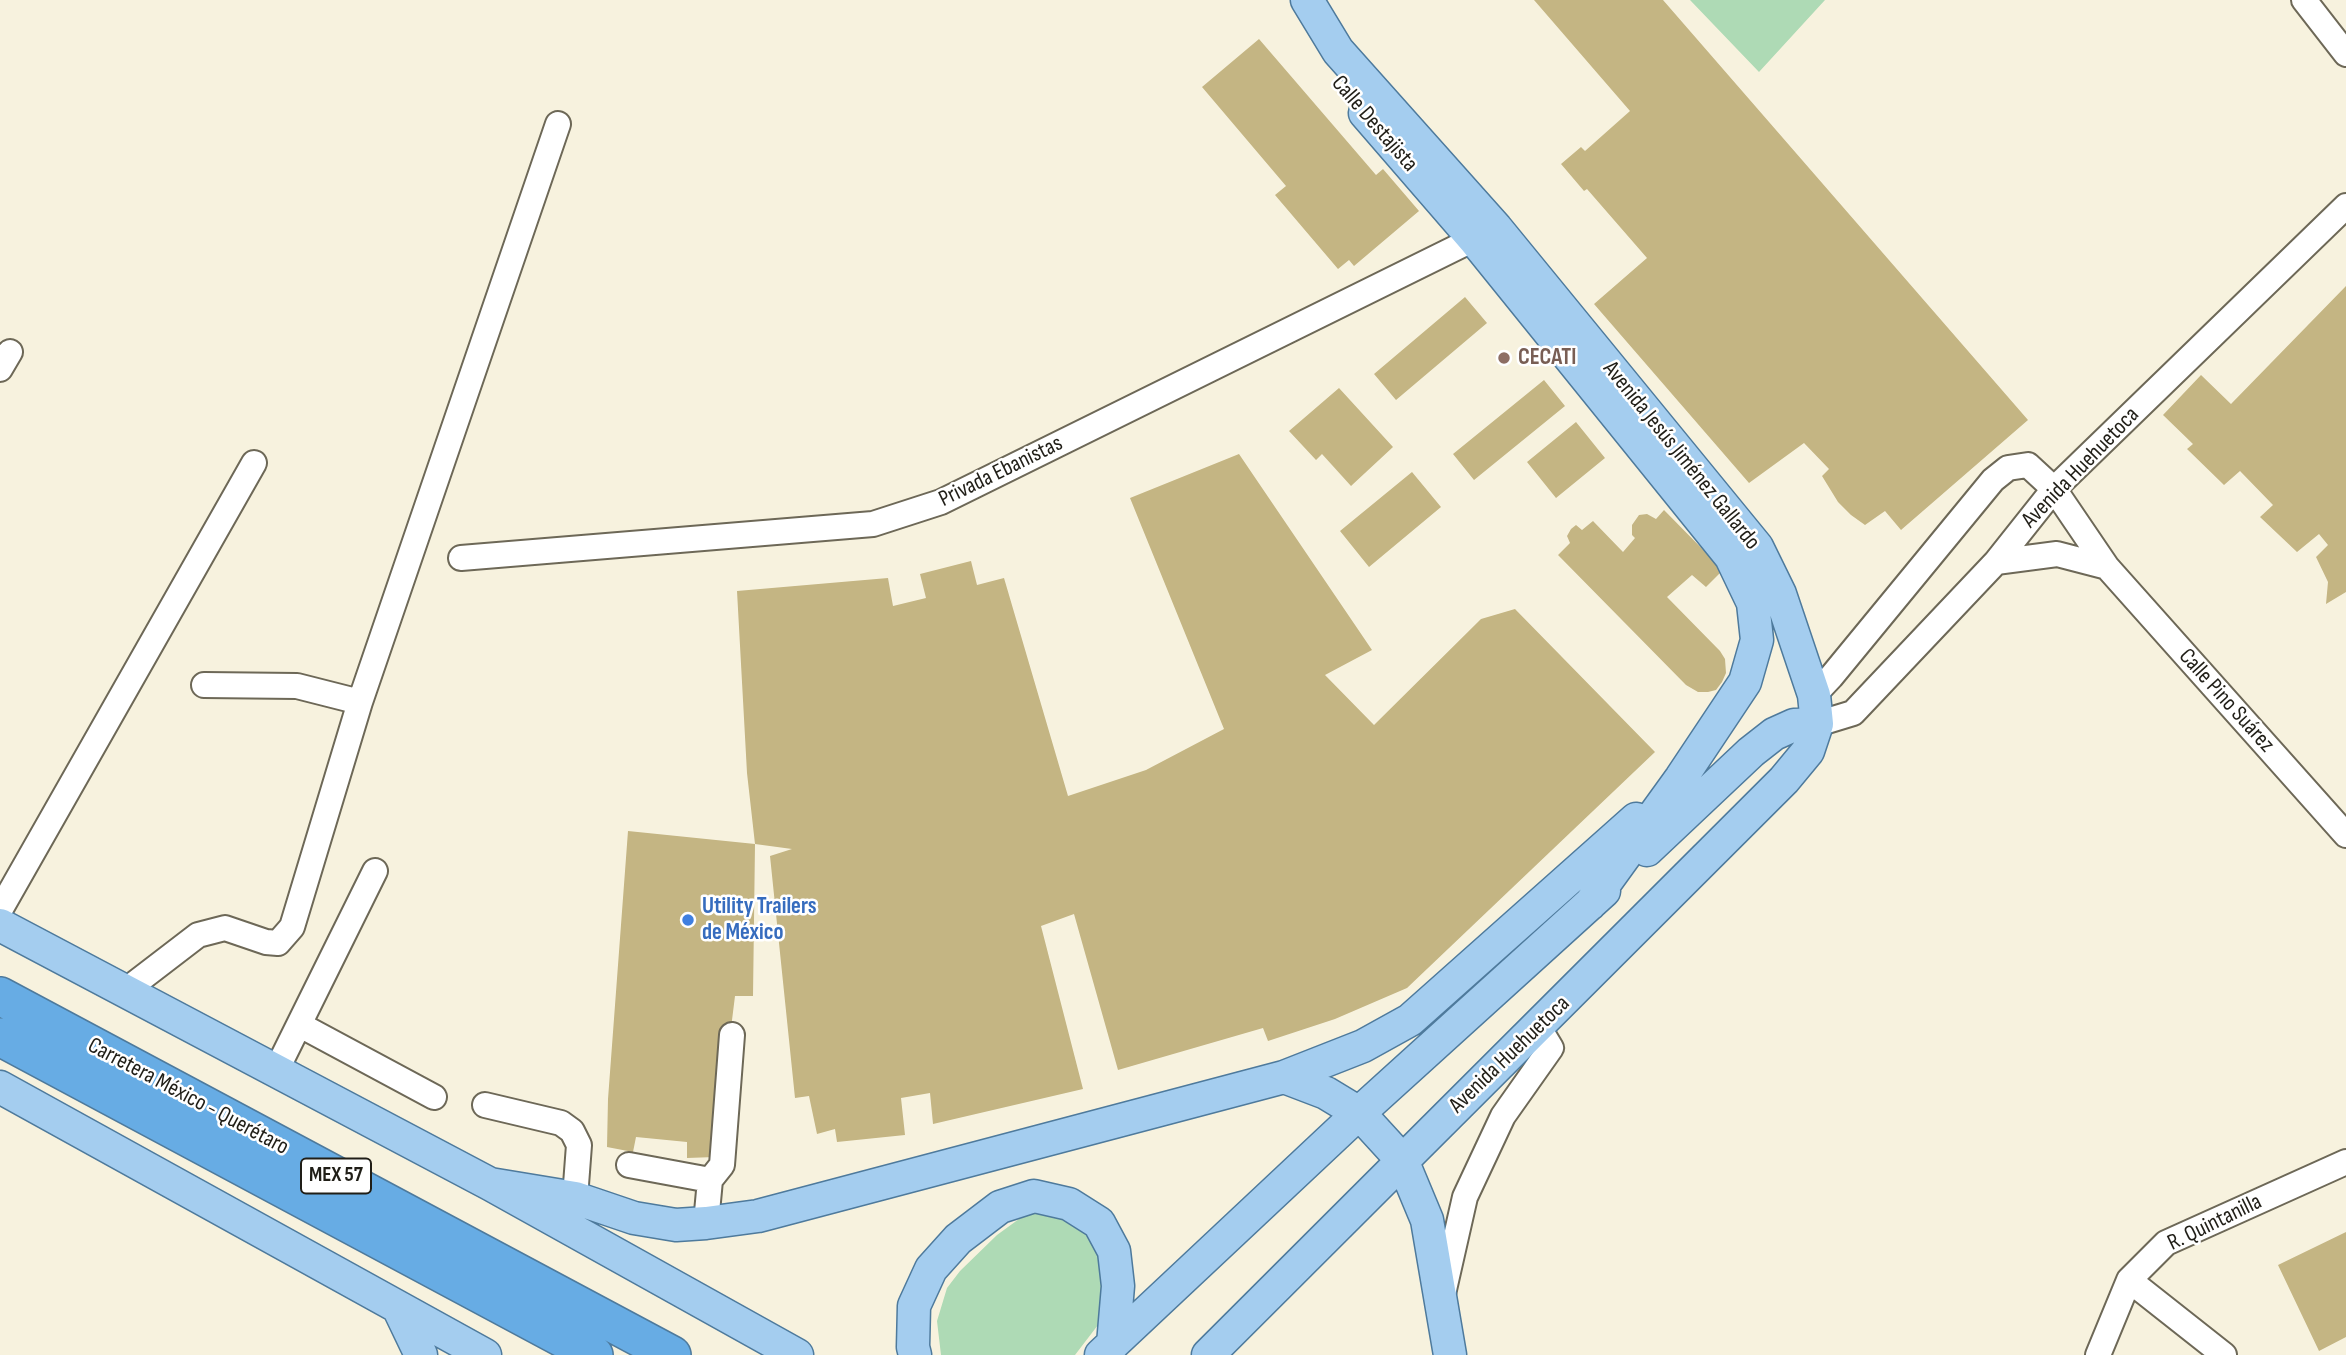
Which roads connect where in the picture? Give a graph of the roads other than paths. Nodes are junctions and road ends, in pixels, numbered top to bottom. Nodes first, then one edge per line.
1 (1283, 0) edge
2 (1307, 0) edge
3 (2304, 0) edge
4 (2346, 54) edge
5 (558, 124) dead end
6 (2346, 206) edge
7 (1485, 234) junction
8 (254, 463) dead end
9 (2054, 489) junction
10 (461, 558) dead end
11 (1996, 562) junction
12 (2107, 567) junction
13 (204, 685) dead end
14 (360, 702) junction
15 (1813, 724) junction
16 (1681, 778) junction
17 (2346, 835) edge
18 (375, 871) dead end
19 (1590, 904) junction
20 (0, 910) edge
21 (0, 925) edge
22 (125, 991) junction
23 (0, 996) edge
24 (300, 1026) junction
25 (1539, 1028) junction
26 (732, 1035) dead end
27 (0, 1037) edge
28 (276, 1071) junction
29 (1284, 1077) junction
30 (0, 1087) edge
31 (435, 1097) dead end
32 (485, 1105) dead end
33 (1359, 1113) junction
34 (1402, 1160) junction
35 (2346, 1162) edge
36 (629, 1166) dead end
37 (710, 1180) junction
38 (490, 1184) junction
39 (575, 1198) junction
40 (706, 1223) junction
41 (2129, 1280) junction
42 (1442, 1301) junction
43 (399, 1309) junction
44 (1107, 1349) edge
45 (421, 1355) edge
46 (485, 1355) edge
47 (594, 1355) edge
48 (672, 1355) edge
49 (797, 1355) edge
50 (915, 1355) edge
51 (1208, 1355) edge
52 (1450, 1355) edge
53 (2098, 1355) edge
54 (2224, 1355) edge

1 - 7 main road, Calle Destajista
2 - 7 main road, Calle Destajista
3 - 4 street
5 - 14 street
6 - 9 street, Avenida Huehuetoca
7 - 10 street, Privada Ebanistas
7 - 15 main road, Avenida Jesús Jiménez Gallardo
7 - 16 main road, Avenida Jesús Jiménez Gallardo
8 - 20 street
9 - 11 street, Avenida Huehuetoca
9 - 12 street, Calle Pino Suárez
9 - 15 street, Calle Pino Suárez
11 - 12 street
11 - 15 street, Avenida Huehuetoca
12 - 17 street, Calle Pino Suárez
13 - 14 street
14 - 22 street
15 - 19 main road
15 - 25 main road, Avenida Huehuetoca
16 - 19 main road
16 - 29 main road
18 - 24 street
19 - 33 main road
21 - 22 main road
22 - 28 main road
23 - 48 highway, Carretera México - Querétaro / MEX 57
24 - 28 street
24 - 31 street
25 - 34 main road, Avenida Huehuetoca
25 - 42 street
26 - 37 street
27 - 47 highway, Carretera México - Querétaro / MEX 57
28 - 38 main road
29 - 33 main road
29 - 40 main road
30 - 43 main road
32 - 39 street
33 - 34 main road
33 - 44 main road
34 - 42 main road
34 - 51 main road, Avenida Huehuetoca
35 - 41 street, R. Quintanilla
36 - 37 street
37 - 40 street
38 - 39 main road
38 - 49 main road
39 - 40 main road
41 - 53 street, R. Quintanilla
41 - 54 street
42 - 52 main road
43 - 45 main road
43 - 46 main road
44 - 50 main road

